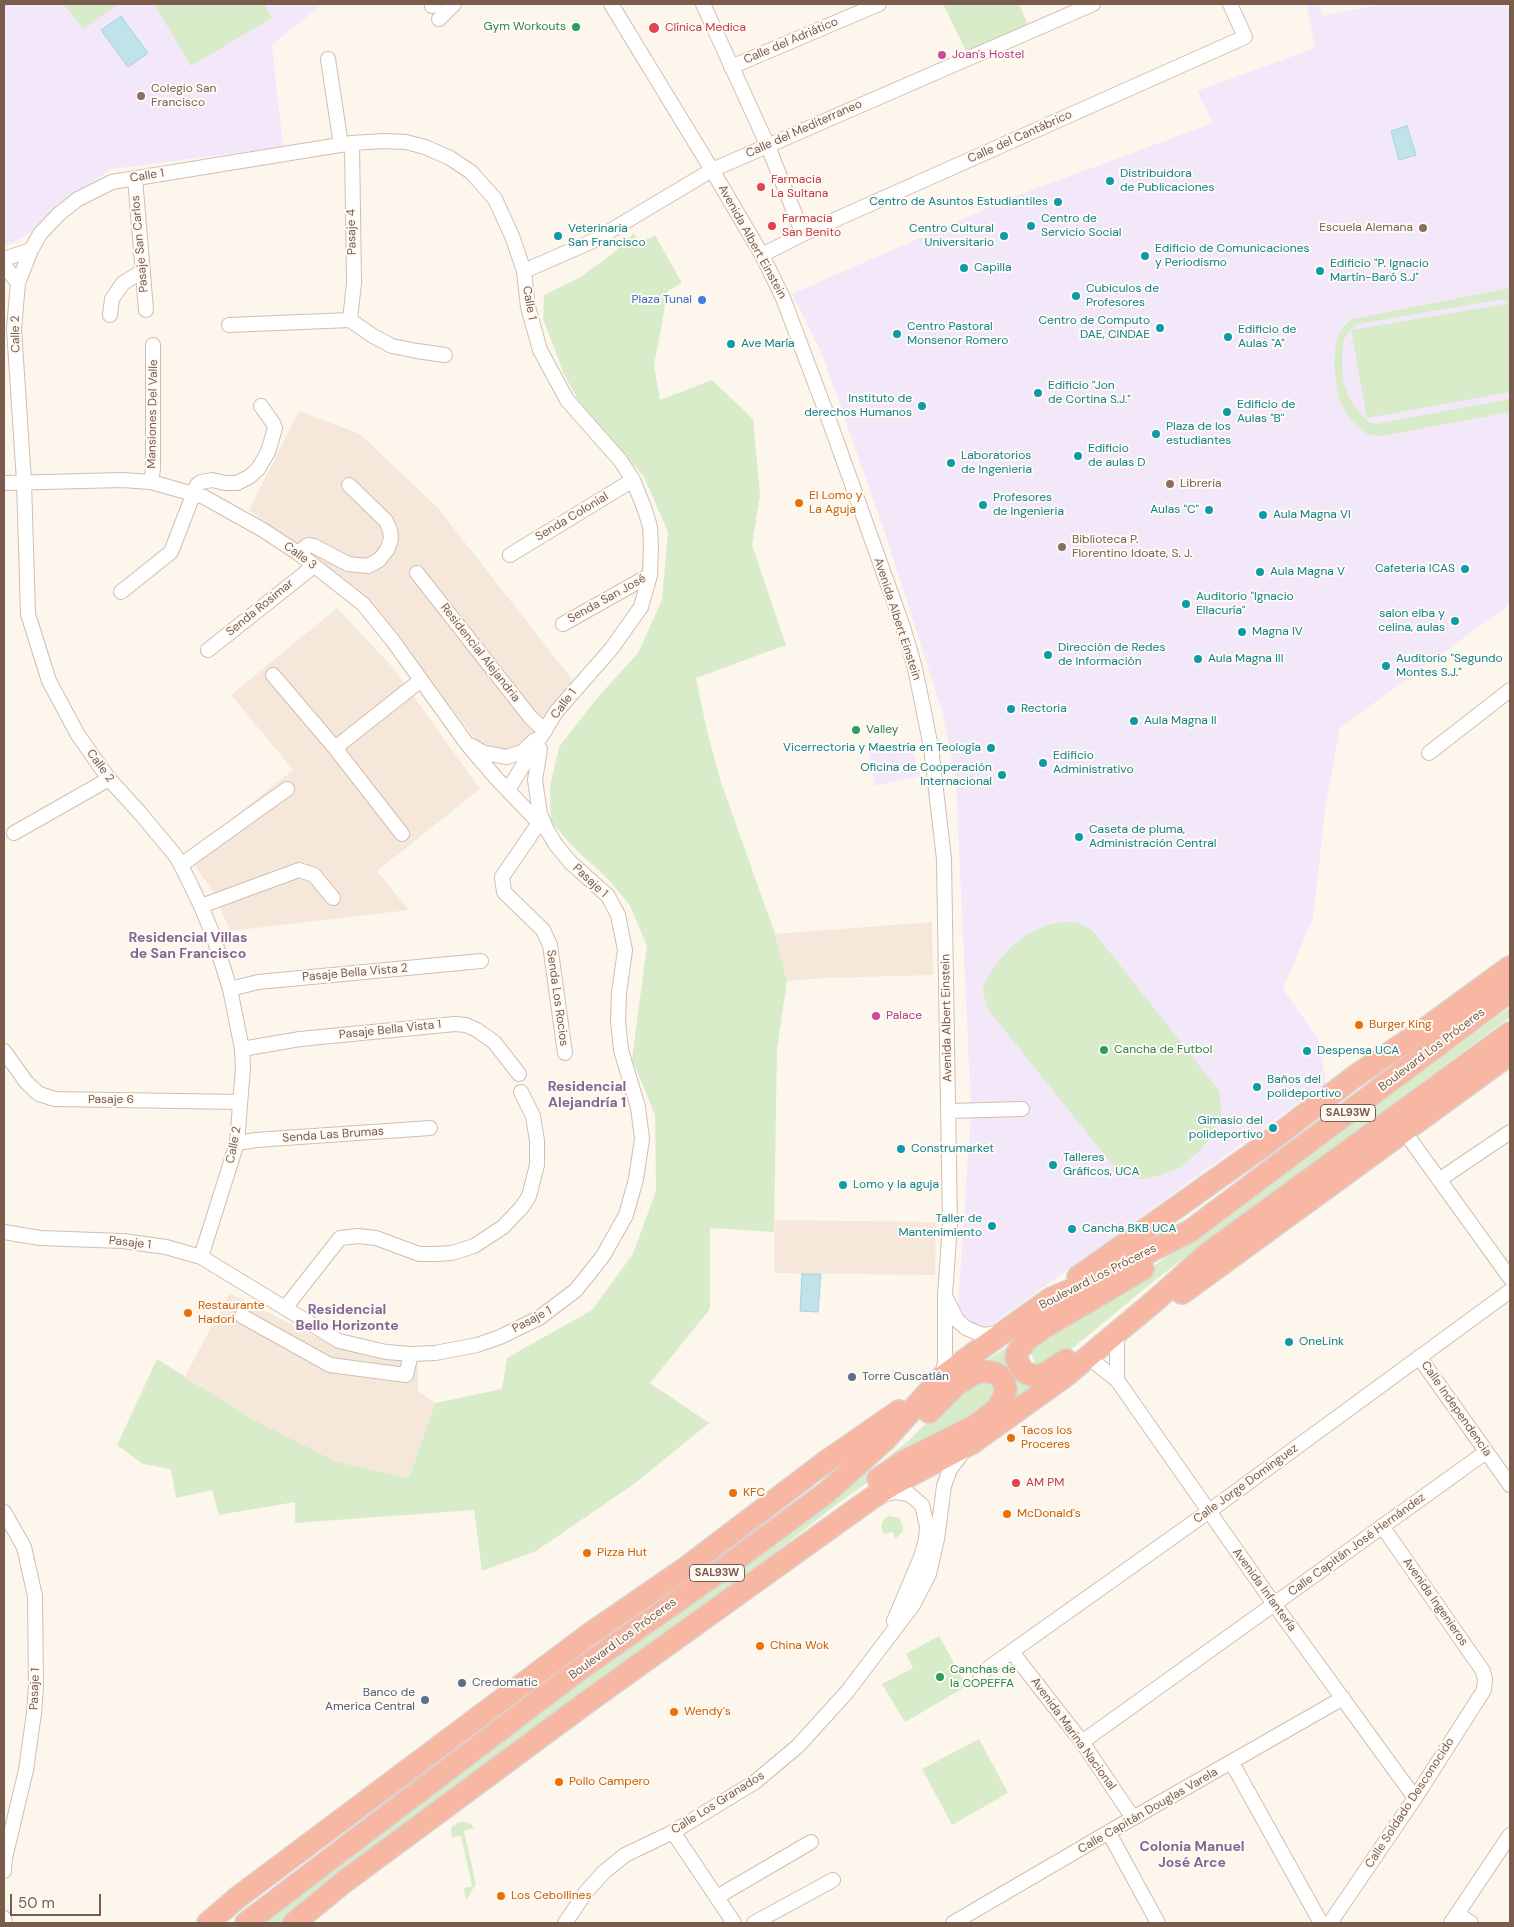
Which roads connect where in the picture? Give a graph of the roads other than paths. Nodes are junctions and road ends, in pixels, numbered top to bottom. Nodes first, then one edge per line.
1 (454, 4) edge
2 (611, 4) edge
3 (703, 4) edge
4 (879, 4) edge
5 (1093, 4) edge
6 (1230, 4) edge
7 (435, 10) edge
8 (328, 58) dead end
9 (731, 67) junction
10 (347, 144) junction
11 (767, 144) junction
12 (712, 170) junction
13 (134, 178) junction
14 (803, 234) junction
15 (31, 250) junction
16 (762, 255) junction
17 (4, 259) edge
18 (4, 266) edge
19 (143, 271) junction
20 (524, 271) junction
21 (18, 283) junction
22 (146, 310) dead end
23 (110, 315) dead end
24 (350, 320) junction
25 (229, 325) dead end
26 (153, 345) dead end
27 (445, 355) dead end
28 (261, 406) dead end
29 (633, 480) junction
30 (24, 482) junction
31 (150, 482) junction
32 (4, 483) edge
33 (349, 485) dead end
34 (193, 494) junction
35 (298, 553) junction
36 (510, 555) dead end
37 (314, 566) junction
38 (417, 573) dead end
39 (650, 575) junction
40 (121, 592) dead end
41 (563, 624) dead end
42 (208, 650) dead end
43 (273, 675) dead end
44 (421, 680) junction
45 (1510, 690) edge
46 (545, 731) junction
47 (467, 744) junction
48 (335, 748) junction
49 (1429, 753) dead end
50 (108, 779) junction
51 (287, 790) dead end
52 (508, 790) junction
53 (543, 827) junction
54 (14, 833) dead end
55 (402, 834) dead end
56 (180, 866) junction
57 (333, 898) dead end
58 (201, 906) junction
59 (481, 961) dead end
60 (1510, 967) edge
61 (230, 989) junction
62 (1509, 992) edge
63 (1510, 1033) edge
64 (242, 1049) junction
65 (4, 1051) edge
66 (564, 1053) dead end
67 (1510, 1054) edge
68 (519, 1074) dead end
69 (521, 1092) dead end
70 (240, 1102) junction
71 (1022, 1109) dead end
72 (949, 1111) junction
73 (430, 1128) dead end
74 (1404, 1131) junction
75 (1510, 1132) edge
76 (237, 1143) junction
77 (1439, 1180) junction
78 (4, 1232) edge
79 (1190, 1232) junction
80 (1206, 1255) junction
81 (201, 1257) junction
82 (1510, 1278) edge
83 (1510, 1291) edge
84 (945, 1295) junction
85 (1050, 1299) junction
86 (285, 1308) junction
87 (242, 1316) dead end
88 (1003, 1332) junction
89 (1116, 1339) junction
90 (411, 1354) junction
91 (1091, 1356) junction
92 (1419, 1357) junction
93 (942, 1377) junction
94 (1117, 1380) junction
95 (972, 1443) junction
96 (1486, 1452) junction
97 (1510, 1484) edge
98 (827, 1492) junction
99 (869, 1500) junction
100 (4, 1512) edge
101 (1208, 1512) junction
102 (1382, 1526) junction
103 (775, 1567) junction
104 (1274, 1604) junction
105 (632, 1632) junction
106 (586, 1636) junction
107 (883, 1646) junction
108 (1012, 1652) junction
109 (980, 1674) dead end
110 (1486, 1680) joint
111 (1343, 1698) junction
112 (1082, 1742) junction
113 (1232, 1763) junction
114 (1415, 1798) junction
115 (1133, 1818) junction
116 (673, 1832) junction
117 (1109, 1833) junction
118 (1510, 1835) edge
119 (811, 1842) dead end
120 (4, 1870) edge
121 (833, 1880) dead end
122 (717, 1897) junction
123 (4, 1918) edge
124 (1454, 1919) edge
125 (6, 1923) edge
126 (208, 1923) edge
127 (246, 1923) edge
128 (294, 1923) edge
129 (565, 1923) edge
130 (734, 1923) edge
131 (754, 1923) edge
132 (954, 1923) edge
133 (1158, 1923) edge
134 (1321, 1923) edge
135 (1330, 1923) edge
136 (1471, 1923) edge

1 - 7 street
2 - 12 street, Avenida Albert Einstein
3 - 9 street
4 - 9 street, Calle del Adriático
5 - 11 street, Calle del Mediterraneo
6 - 14 street, Calle del Cantábrico
8 - 10 street, Pasaje 4
9 - 11 street
10 - 13 street, Calle 1
10 - 20 street, Calle 1
10 - 24 street, Pasaje 4
11 - 12 street, Calle del Mediterraneo
11 - 14 street
12 - 16 street, Avenida Albert Einstein
12 - 20 street, Calle del Mediterraneo
13 - 15 street, Calle 1
13 - 19 street, Pasaje San Carlos
14 - 16 street, Calle del Cantábrico
15 - 17 street
15 - 21 street, Calle 2
16 - 72 street, Avenida Albert Einstein
18 - 21 street
19 - 22 street, Pasaje San Carlos
19 - 23 street
20 - 29 street, Calle 1
21 - 30 street, Calle 2
24 - 25 street
24 - 27 street
26 - 31 street, Mansiones Del Valle
28 - 34 street
29 - 36 street, Senda Colonial
29 - 39 street, Calle 1
30 - 31 street, Calle 3
30 - 32 street, Calle 3
30 - 50 street, Calle 2
31 - 34 street, Calle 3
33 - 35 street
34 - 35 street, Calle 3
34 - 40 street
35 - 37 street, Calle 3
37 - 42 street, Senda Rosimar
37 - 44 street, Calle 3
38 - 46 street, Residencial Alejandria
39 - 41 street, Senda San José
39 - 46 street, Calle 1
43 - 48 street
44 - 47 street, Calle 3
44 - 48 street
45 - 49 street
46 - 47 street
46 - 52 street, Calle 1
46 - 53 street
47 - 52 street, Calle 3
48 - 55 street
50 - 54 street
50 - 56 street, Calle 2
51 - 56 street
52 - 53 street
53 - 66 street, Senda Los Rocios
53 - 90 street, Pasaje 1
56 - 58 street, Calle 2
57 - 58 street
58 - 61 street, Calle 2
59 - 61 street, Pasaje Bella Vista 2
60 - 85 highway
61 - 64 street, Calle 2
62 - 79 highway, Boulevard Los Próceres / SAL93W
63 - 80 highway, SAL93W
64 - 68 street, Pasaje Bella Vista 1
64 - 70 street, Calle 2
65 - 70 street, Pasaje 6
67 - 74 highway
69 - 86 street
70 - 76 street, Calle 2
71 - 72 street
72 - 84 street, Avenida Albert Einstein
73 - 76 street, Senda Las Brumas
74 - 77 street
74 - 89 highway
75 - 77 street
76 - 81 street, Calle 2
77 - 82 street
78 - 81 street, Pasaje 1
79 - 80 highway
79 - 85 highway, Boulevard Los Próceres / SAL93W
80 - 91 highway, SAL93W
81 - 86 street, Pasaje 1
83 - 92 street, Calle Jorge Domínguez
84 - 88 street, Avenida Albert Einstein
84 - 93 street, Avenida Albert Einstein
85 - 88 highway, Boulevard Los Próceres / SAL93W
86 - 90 street, Pasaje 1
87 - 90 street
88 - 93 highway, Boulevard Los Próceres / SAL93W
89 - 91 highway
89 - 94 street
91 - 94 street, Avenida Infantería
91 - 95 highway, SAL93W
92 - 96 street, Calle Independencia
92 - 101 street, Calle Jorge Domínguez
93 - 98 highway, Boulevard Los Próceres / SAL93W
93 - 106 highway
94 - 101 street, Avenida Infantería
95 - 99 highway, SAL93W
95 - 107 street, Calle Los Granados
96 - 97 street, Calle Independencia
96 - 102 street, Calle Capitán José Hernández
98 - 103 highway
98 - 105 highway, Boulevard Los Próceres / SAL93W
99 - 103 highway, SAL93W
99 - 107 street, Calle Los Granados
100 - 120 street, Pasaje 1
101 - 104 street, Avenida Infantería
101 - 108 street, Calle Jorge Domínguez
102 - 104 street, Calle Capitán José Hernández
102 - 110 street, Avenida Ingenieros
103 - 128 highway, SAL93W
104 - 111 street, Avenida Infantería
104 - 112 street, Calle Capitán José Hernández
105 - 106 highway
105 - 127 highway, Boulevard Los Próceres / SAL93W
106 - 126 highway
107 - 116 street, Calle Los Granados
108 - 109 street, Calle Jorge Domínguez
108 - 112 street, Avenida Marina Nacional
110 - 114 street, Calle Soldado Desconocido
111 - 113 street, Calle Capitán Douglas Varela
111 - 114 street, Avenida Infantería
112 - 115 street, Avenida Marina Nacional
113 - 115 street, Calle Capitán Douglas Varela
113 - 134 street
114 - 135 street, Calle Soldado Desconocido
115 - 117 street, Calle Capitán Douglas Varela
116 - 122 street
116 - 129 street, Calle Los Granados
117 - 132 street, Calle Capitán Douglas Varela
117 - 133 street
118 - 124 street
119 - 122 street
121 - 131 street
122 - 130 street
123 - 125 street
124 - 136 street

